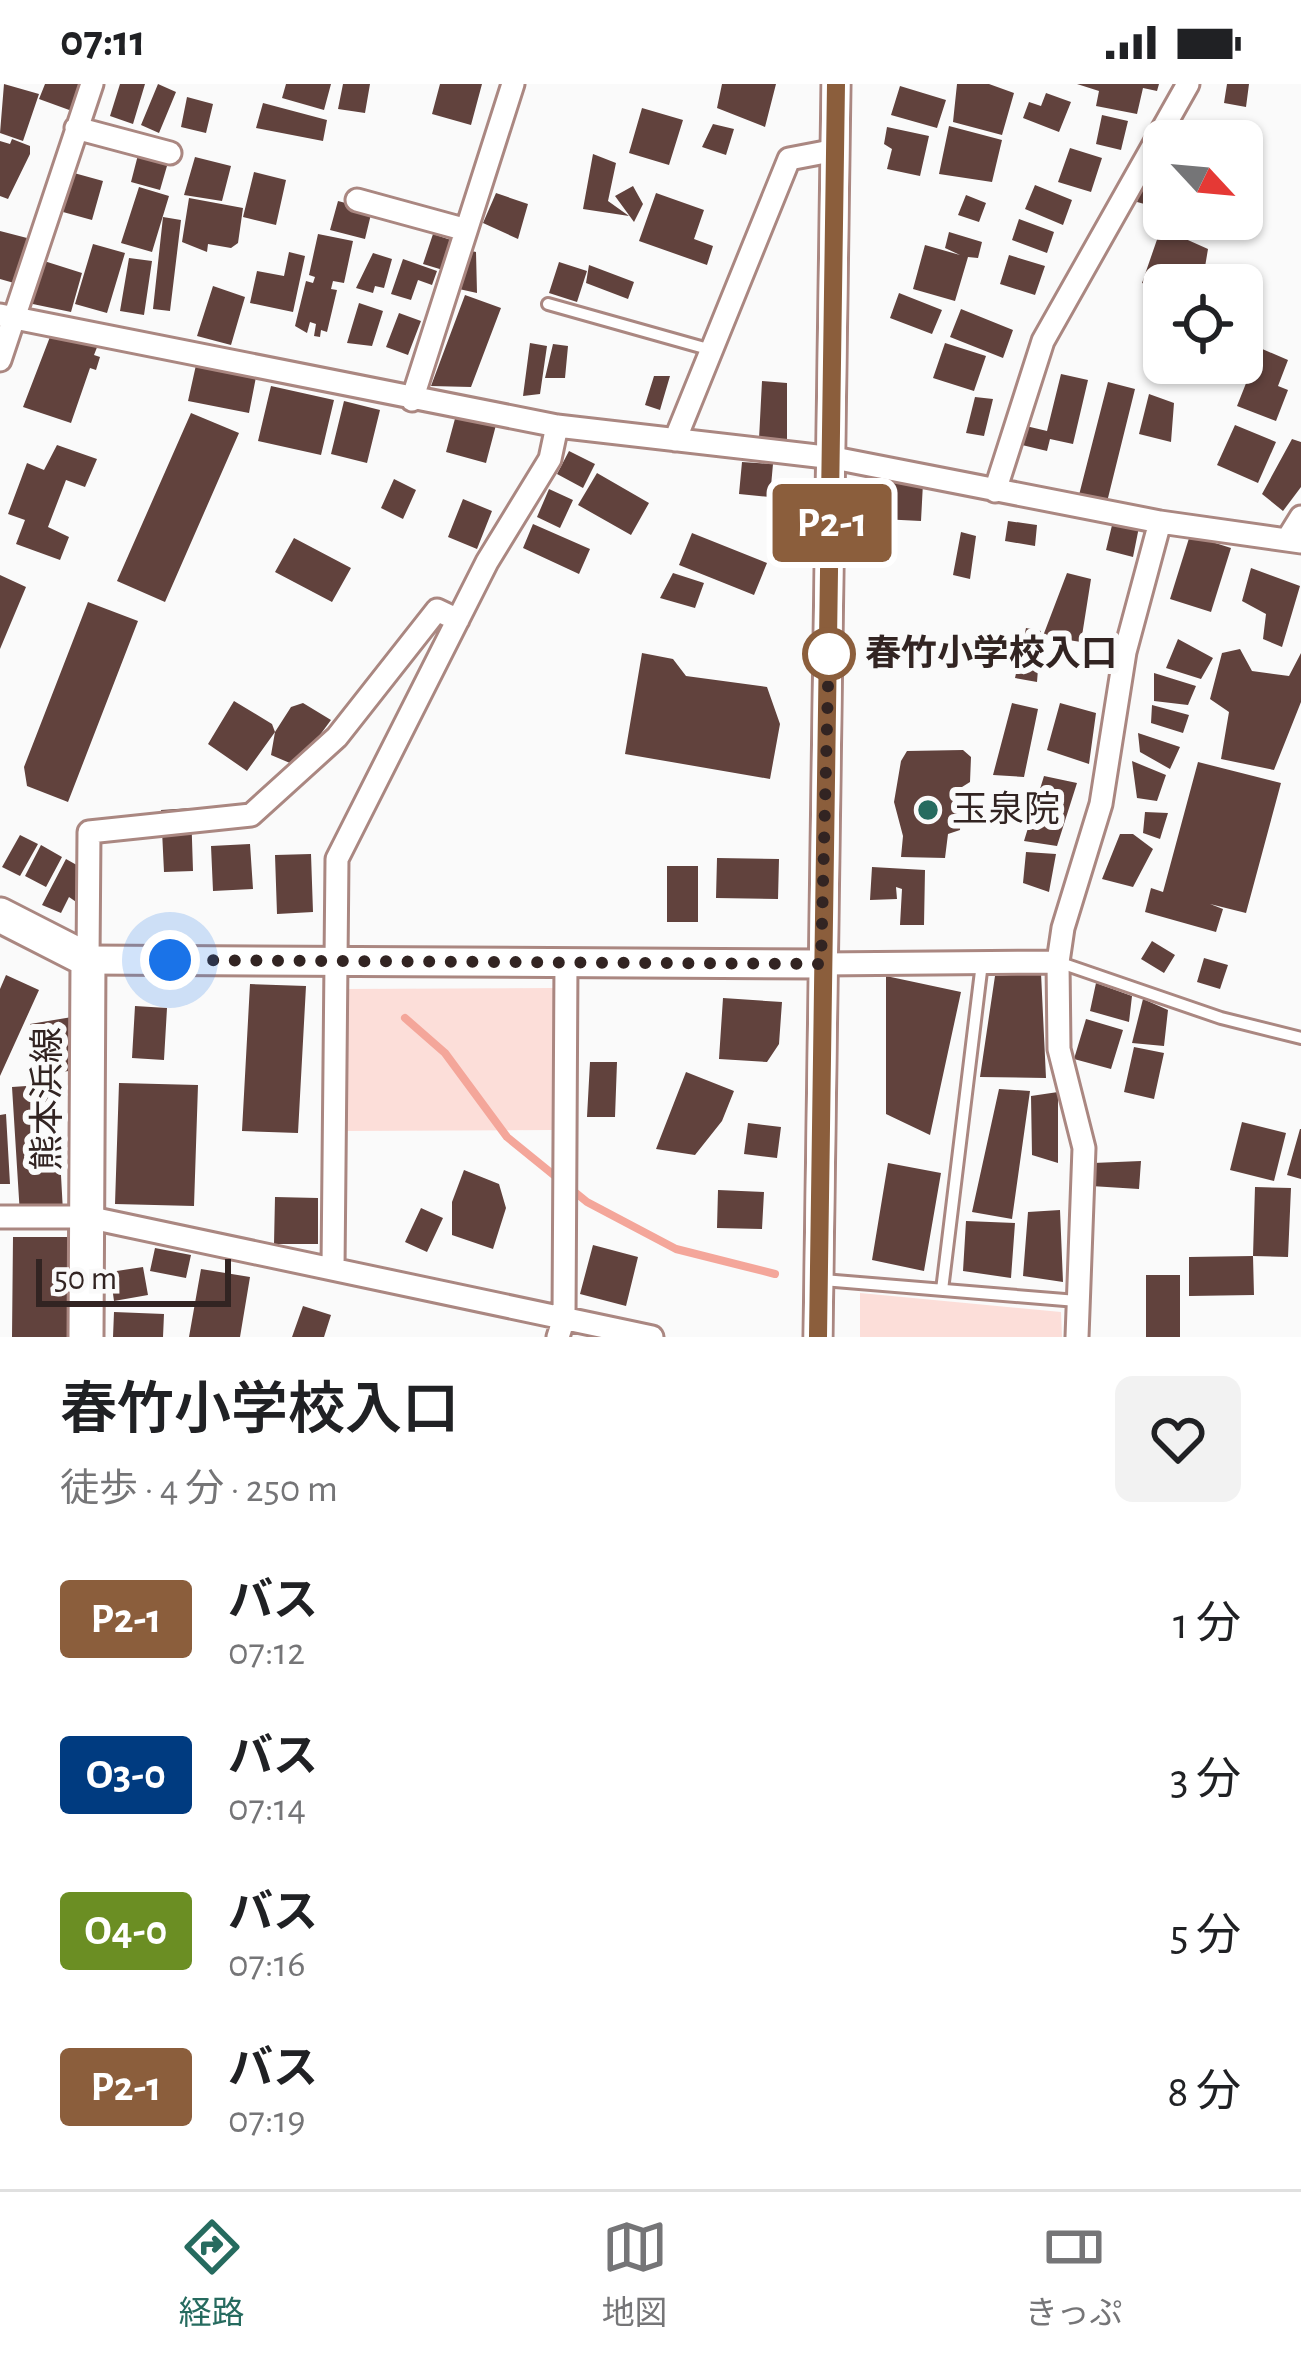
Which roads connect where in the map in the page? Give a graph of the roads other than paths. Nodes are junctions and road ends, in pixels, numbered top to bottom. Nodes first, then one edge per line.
1 (92, 84) edge
2 (513, 84) edge
3 (836, 84) edge
4 (1187, 84) edge
5 (76, 128) junction
6 (836, 151) junction
7 (170, 153) dead end
8 (357, 200) dead end
9 (464, 229) junction
10 (548, 304) dead end
11 (7, 316) edge
12 (708, 349) junction
13 (0, 361) edge
14 (412, 400) junction
15 (557, 426) junction
16 (675, 440) junction
17 (834, 458) junction
18 (995, 491) junction
19 (1301, 518) edge
20 (1160, 522) junction
21 (1294, 540) edge
22 (458, 620) junction
23 (0, 915) edge
24 (333, 958) junction
25 (88, 961) junction
26 (566, 962) junction
27 (1058, 962) junction
28 (982, 963) junction
29 (821, 964) junction
30 (1301, 1038) edge
31 (87, 1216) junction
32 (0, 1217) edge
33 (333, 1268) junction
34 (818, 1280) junction
35 (942, 1290) junction
36 (1077, 1301) junction
37 (561, 1327) edge
38 (86, 1337) edge
39 (652, 1337) edge
40 (818, 1337) edge
41 (1077, 1337) edge

1 - 5 street
2 - 9 street
3 - 6 street
4 - 18 street
5 - 7 street
5 - 11 street
6 - 12 street
6 - 17 street
8 - 9 street
9 - 14 street
10 - 12 lane
11 - 13 street
11 - 14 street
12 - 16 street
14 - 15 street
15 - 16 street
15 - 22 street
16 - 17 street
17 - 18 street
17 - 29 street
18 - 20 street
19 - 21 street
20 - 21 street
20 - 27 street
22 - 24 street
22 - 25 street
23 - 25 main road
24 - 25 street
24 - 26 street
24 - 33 street
25 - 31 main road, 熊本浜線
26 - 29 street
26 - 37 street
27 - 28 street
27 - 30 lane
27 - 36 street
28 - 29 street
28 - 35 lane
29 - 34 street
31 - 32 street
31 - 33 street
31 - 38 main road, 熊本浜線
33 - 37 street
34 - 35 lane
34 - 40 street
35 - 36 lane
36 - 41 street
37 - 39 street

